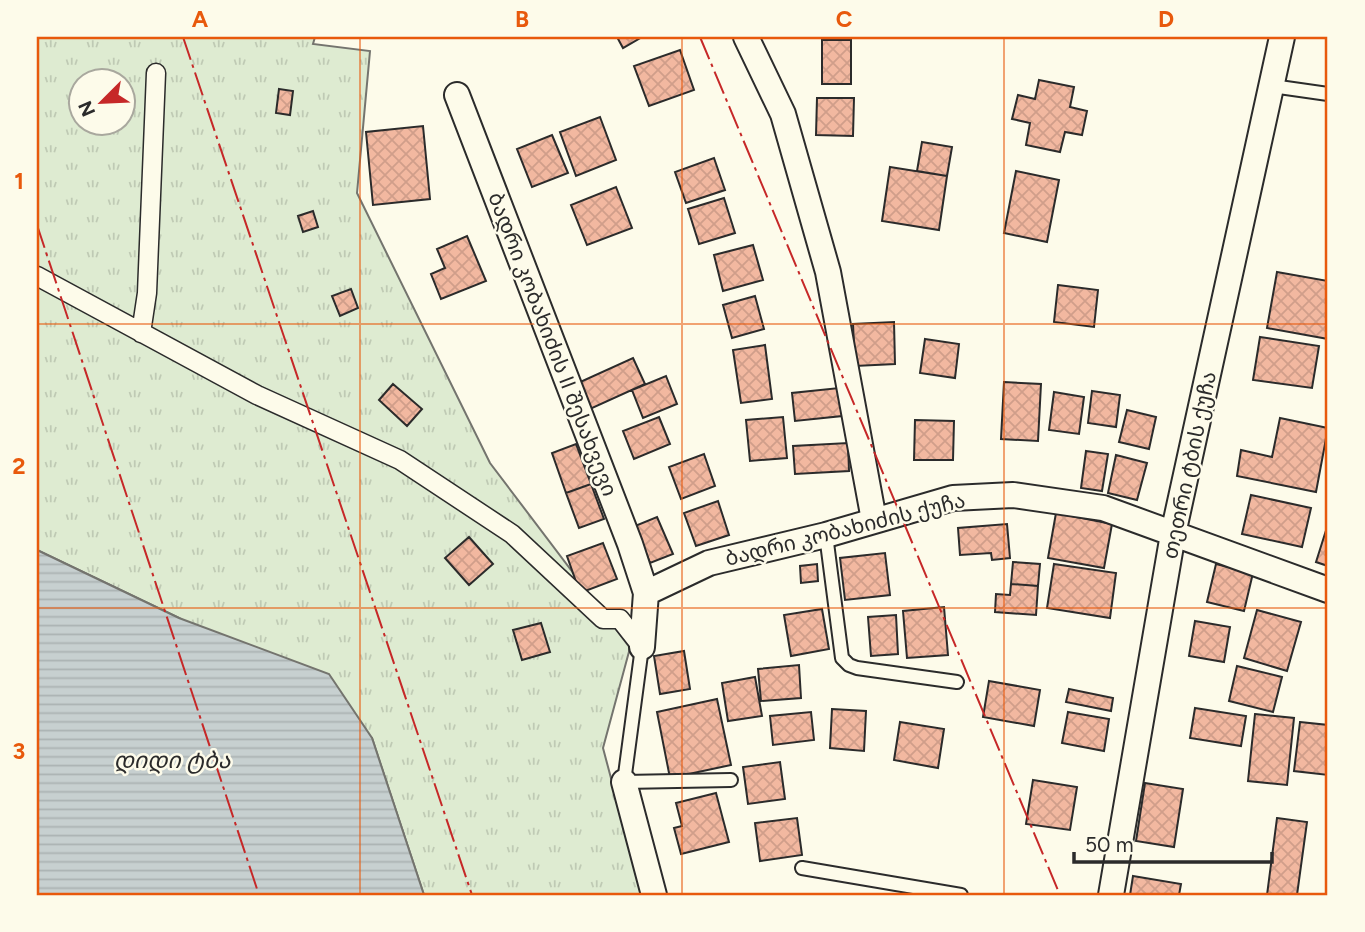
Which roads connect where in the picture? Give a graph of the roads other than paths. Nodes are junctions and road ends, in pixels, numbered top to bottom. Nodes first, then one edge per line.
1 (746, 37) edge
2 (1282, 37) edge
3 (156, 73) dead end
4 (1272, 86) junction
5 (1328, 94) edge
6 (457, 95) dead end
7 (37, 276) edge
8 (141, 333) junction
9 (874, 520) junction
10 (1172, 534) junction
11 (826, 536) junction
12 (1328, 590) edge
13 (646, 593) junction
14 (642, 647) junction
15 (957, 682) dead end
16 (731, 780) dead end
17 (624, 782) junction
18 (802, 868) dead end
19 (654, 895) edge
20 (961, 895) edge
21 (1111, 895) edge

1 - 9 street
2 - 4 street, თეთრი ტბის ქუჩა
3 - 8 street
4 - 5 lane
4 - 10 street, თეთრი ტბის ქუჩა
6 - 13 street, ბადრი კობახიძის II შესახვევი
7 - 8 street
8 - 14 street
9 - 10 street, ბადრი კობახიძის ქუჩა
9 - 11 street, ბადრი კობახიძის ქუჩა
10 - 12 street, ბადრი კობახიძის ქუჩა
10 - 21 street, თეთრი ტბის ქუჩა
11 - 13 street, ბადრი კობახიძის ქუჩა
11 - 15 lane
13 - 14 street
14 - 17 lane
16 - 17 lane
17 - 19 street
18 - 20 lane

